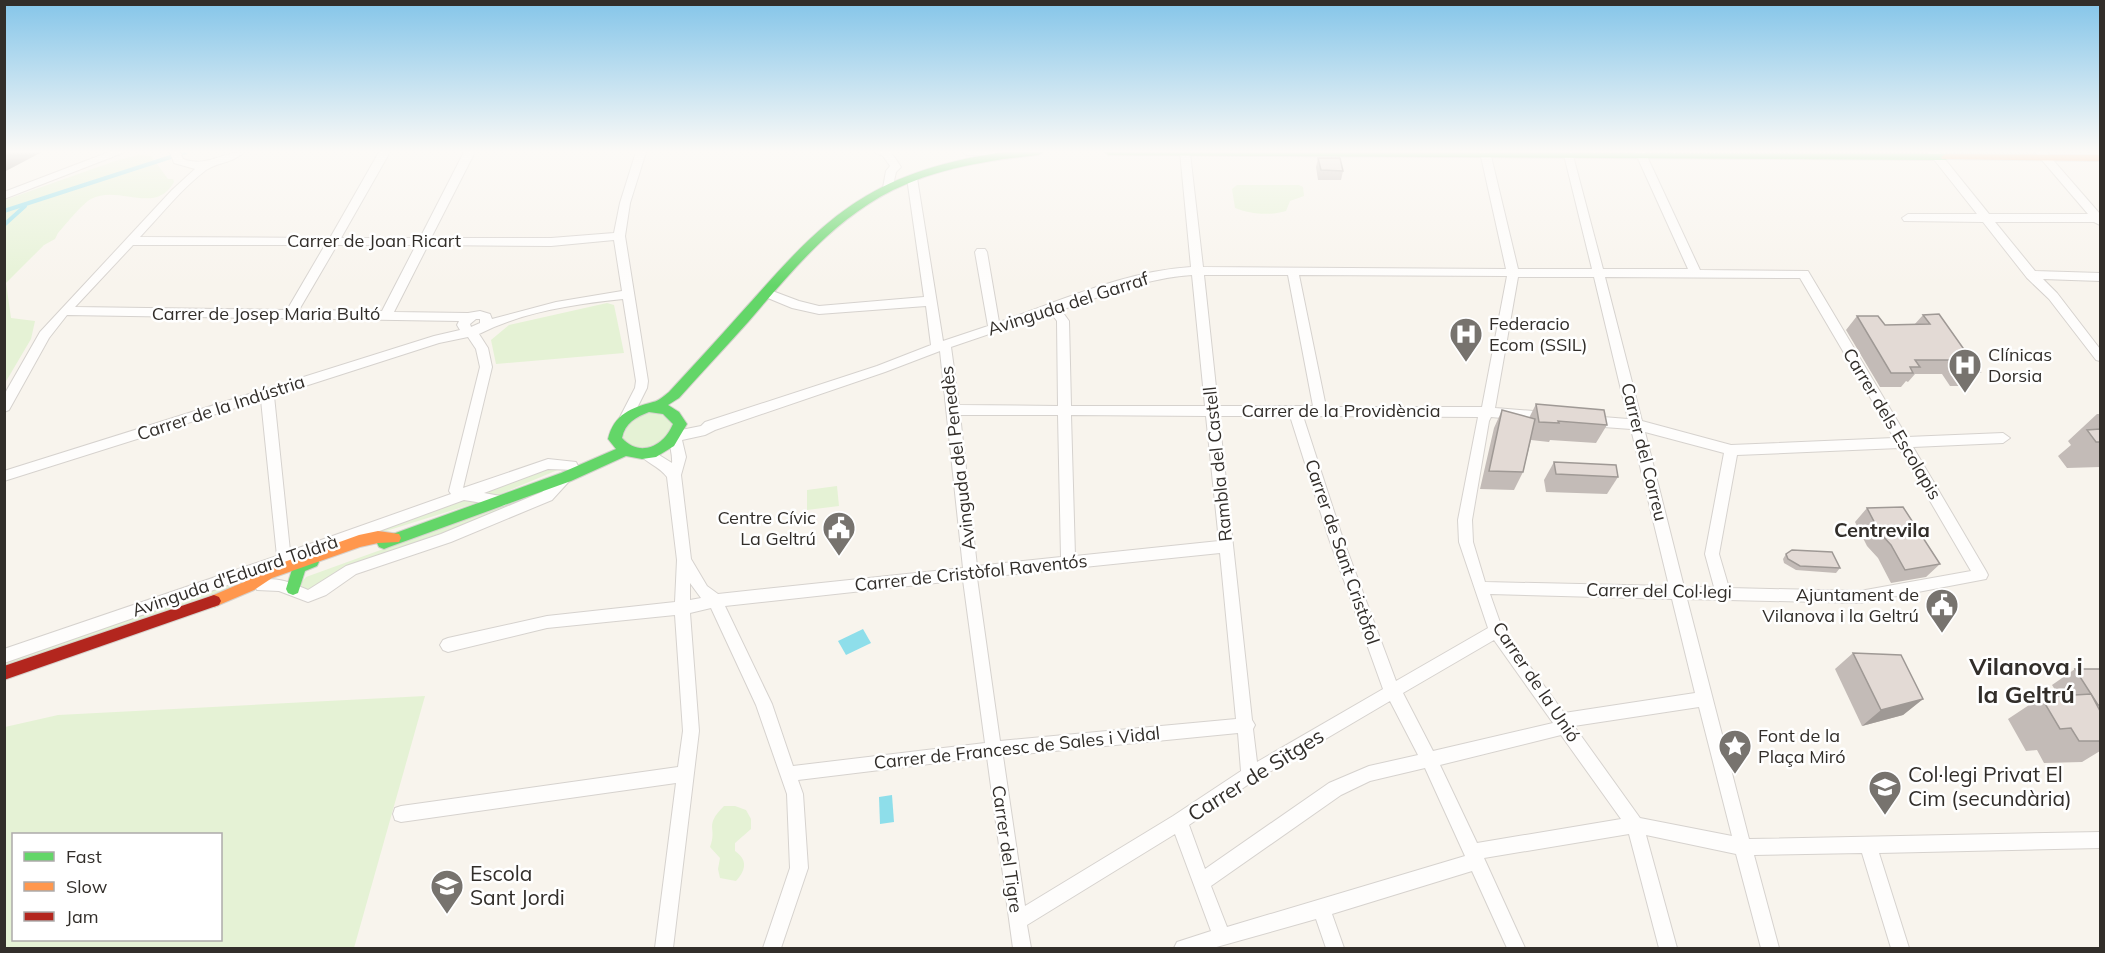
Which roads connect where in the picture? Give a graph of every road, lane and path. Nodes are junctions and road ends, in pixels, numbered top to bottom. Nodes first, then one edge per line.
1 (172, 196) edge
2 (359, 196) edge
3 (447, 196) edge
4 (627, 196) edge
5 (875, 196) edge
6 (915, 196) edge
7 (1189, 196) edge
8 (1495, 196) edge
9 (1580, 196) edge
10 (1660, 196) edge
11 (1969, 196) edge
12 (2080, 196) edge
13 (1986, 217) junction
14 (1908, 218) dead end
15 (2100, 219) edge
16 (619, 236) junction
17 (130, 240) junction
18 (332, 241) junction
19 (424, 241) junction
20 (981, 252) dead end
21 (1197, 271) junction
22 (1293, 273) junction
23 (1513, 273) junction
24 (1599, 273) junction
25 (1696, 274) junction
26 (1804, 274) joint
27 (2031, 275) junction
28 (2100, 277) edge
29 (767, 293) junction
30 (627, 294) junction
31 (931, 301) junction
32 (1054, 308) junction
33 (64, 311) junction
34 (291, 314) junction
35 (386, 315) junction
36 (485, 322) junction
37 (468, 325) junction
38 (994, 328) junction
39 (941, 346) junction
40 (482, 348) junction
41 (2100, 357) edge
42 (641, 388) junction
43 (267, 393) junction
44 (674, 395) junction
45 (4, 407) edge
46 (653, 407) junction
47 (952, 410) junction
48 (1064, 410) junction
49 (1212, 411) junction
50 (1294, 411) junction
51 (1320, 411) junction
52 (1488, 412) junction
53 (676, 416) junction
54 (626, 417) junction
55 (1637, 425) junction
56 (710, 426) junction
57 (615, 434) junction
58 (676, 438) junction
59 (2003, 438) dead end
60 (1902, 442) junction
61 (1728, 449) junction
62 (624, 451) junction
63 (646, 454) junction
64 (568, 472) junction
65 (4, 476) edge
66 (674, 476) junction
67 (465, 495) junction
68 (501, 501) junction
69 (394, 538) junction
70 (1227, 546) junction
71 (320, 555) junction
72 (284, 559) junction
73 (684, 560) junction
74 (1068, 564) junction
75 (971, 572) junction
76 (297, 573) junction
77 (1981, 575) joint
78 (256, 586) junction
79 (1480, 588) junction
80 (293, 589) junction
81 (1678, 591) junction
82 (1723, 593) junction
83 (715, 601) junction
84 (682, 608) junction
85 (1497, 631) junction
86 (448, 645) dead end
87 (4, 656) edge
88 (4, 673) edge
89 (1392, 692) junction
90 (1705, 699) junction
91 (1564, 724) junction
92 (1246, 725) junction
93 (993, 749) junction
94 (1429, 761) junction
95 (684, 774) junction
96 (788, 774) junction
97 (1250, 775) junction
98 (401, 814) dead end
99 (1179, 822) junction
100 (1635, 825) junction
101 (2100, 840) edge
102 (1743, 843) junction
103 (1868, 846) junction
104 (1474, 857) junction
105 (1202, 882) junction
106 (1321, 909) junction
107 (1017, 921) junction
108 (1222, 937) junction
109 (664, 948) edge
110 (772, 948) edge
111 (1022, 948) edge
112 (1187, 948) edge
113 (1335, 948) edge
114 (1516, 948) edge
115 (1668, 948) edge
116 (1770, 948) edge
117 (1900, 948) edge

1 - 17 street
2 - 18 street
3 - 19 street
4 - 16 street
5 - 29 street
6 - 31 street, Avinguda del Penedès
7 - 21 street, Rambla del Castell
8 - 23 street, Carrer de la Unió
9 - 24 street, Carrer del Correu
10 - 25 street
11 - 13 street
12 - 15 street
13 - 14 street
13 - 15 street
13 - 27 street
16 - 19 street, Carrer de Joan Ricart
16 - 30 street
17 - 18 street, Carrer de Joan Ricart
17 - 33 street
18 - 19 street, Carrer de Joan Ricart
18 - 34 street
19 - 35 street
20 - 38 street
21 - 22 street, Avinguda del Garraf
21 - 32 street, Avinguda del Garraf
21 - 49 street, Rambla del Castell
22 - 23 street, Avinguda del Garraf
22 - 51 street
23 - 24 street, Avinguda del Garraf
23 - 52 street, Carrer de la Unió
24 - 25 street, Avinguda del Garraf
24 - 55 street, Carrer del Correu
25 - 26 street, Avinguda del Garraf
26 - 60 street, Carrer dels Escolapis
27 - 28 street
27 - 41 street
29 - 31 street
29 - 44 street
30 - 36 street
30 - 42 street
31 - 39 street, Avinguda del Penedès
32 - 38 street, Avinguda del Garraf
32 - 48 street
33 - 34 street, Carrer de Josep Maria Bultó
33 - 45 street
34 - 35 street, Carrer de Josep Maria Bultó
35 - 37 street, Carrer de Josep Maria Bultó
36 - 37 street, Carrer de la Indústria
36 - 40 street
37 - 40 street
37 - 43 street, Carrer de la Indústria
38 - 39 street, Avinguda del Garraf
39 - 47 street, Avinguda del Penedès
39 - 56 street, Avinguda del Garraf
40 - 67 street
42 - 46 street
42 - 54 street
43 - 65 street, Carrer de la Indústria
43 - 72 street
44 - 46 street
44 - 53 street
46 - 53 street
46 - 54 street
47 - 48 street, Carrer de la Providència
47 - 75 street, Avinguda del Penedès
48 - 49 street, Carrer de la Providència
48 - 74 street
49 - 50 street, Carrer de la Providència
49 - 70 street, Rambla del Castell
50 - 51 street, Carrer de la Providència
50 - 89 street, Carrer de Sant Cristòfol
51 - 52 street, Carrer de la Providència
52 - 55 street, Carrer de la Providència
52 - 79 street, Carrer de la Unió
53 - 56 street
53 - 58 street
54 - 57 street
55 - 61 street, Carrer de la Providència
55 - 81 street, Carrer del Correu
56 - 58 street, Avinguda del Garraf
57 - 62 street
57 - 64 street, Avinguda d'Eduard Toldrà
58 - 63 street
58 - 66 street
59 - 60 street, Carrer de la Providència
60 - 61 street, Carrer de la Providència
60 - 77 street, Carrer dels Escolapis
61 - 82 street
62 - 63 street
62 - 64 street, Avinguda d'Eduard Toldrà
63 - 66 street
64 - 67 street, Avinguda d'Eduard Toldrà
64 - 68 street, Avinguda d'Eduard Toldrà
64 - 80 street, Avinguda d'Eduard Toldrà
66 - 73 street
67 - 68 street, Avinguda d'Eduard Toldrà
67 - 72 street, Avinguda d'Eduard Toldrà
68 - 69 street, Avinguda d'Eduard Toldrà
69 - 71 street, Avinguda d'Eduard Toldrà
69 - 76 street, Avinguda d'Eduard Toldrà
70 - 74 street, Carrer de Cristòfol Raventós
70 - 92 street, Rambla del Castell
71 - 76 street
71 - 78 street, Avinguda d'Eduard Toldrà
72 - 87 street, Avinguda d'Eduard Toldrà
73 - 83 street
73 - 84 street
74 - 75 street, Carrer de Cristòfol Raventós
75 - 83 street, Carrer de Cristòfol Raventós
75 - 93 street, Carrer del Tigre
76 - 78 street, Avinguda d'Eduard Toldrà
76 - 80 street
77 - 82 street, Carrer del Col·legi
78 - 80 street, Avinguda d'Eduard Toldrà
78 - 88 street, Avinguda d'Eduard Toldrà
79 - 81 street, Carrer del Col·legi
79 - 85 street, Carrer de la Unió
81 - 82 street, Carrer del Col·legi
81 - 90 street, Carrer del Correu
83 - 84 street, Carrer de Cristòfol Raventós
83 - 96 street
84 - 86 street, Carrer de Cristòfol Raventós
84 - 95 street
85 - 89 street, Carrer de Sitges
85 - 91 street, Carrer de la Unió
89 - 94 street, Carrer de Sant Cristòfol
89 - 97 street, Carrer de Sitges
90 - 91 street
90 - 102 street, Carrer del Correu
91 - 94 street
91 - 100 street, Carrer de la Unió
92 - 93 street, Carrer de Francesc de Sales i Vidal
92 - 97 street, Rambla del Castell
93 - 96 street, Carrer de Francesc de Sales i Vidal
93 - 107 street, Carrer del Tigre
94 - 104 street, Carrer de Sant Cristòfol
94 - 105 street
95 - 98 street
95 - 109 street
96 - 110 street
97 - 99 street, Carrer de Sitges
99 - 105 street
99 - 107 street, Carrer de Sitges
100 - 102 street
100 - 104 street
100 - 115 street, Carrer de la Unió
101 - 103 street
102 - 103 street
102 - 116 street, Carrer del Correu
103 - 117 street
104 - 106 street
104 - 114 street, Carrer de Sant Cristòfol
105 - 108 street
106 - 108 street
106 - 113 street
107 - 111 street, Carrer del Tigre
108 - 112 street

